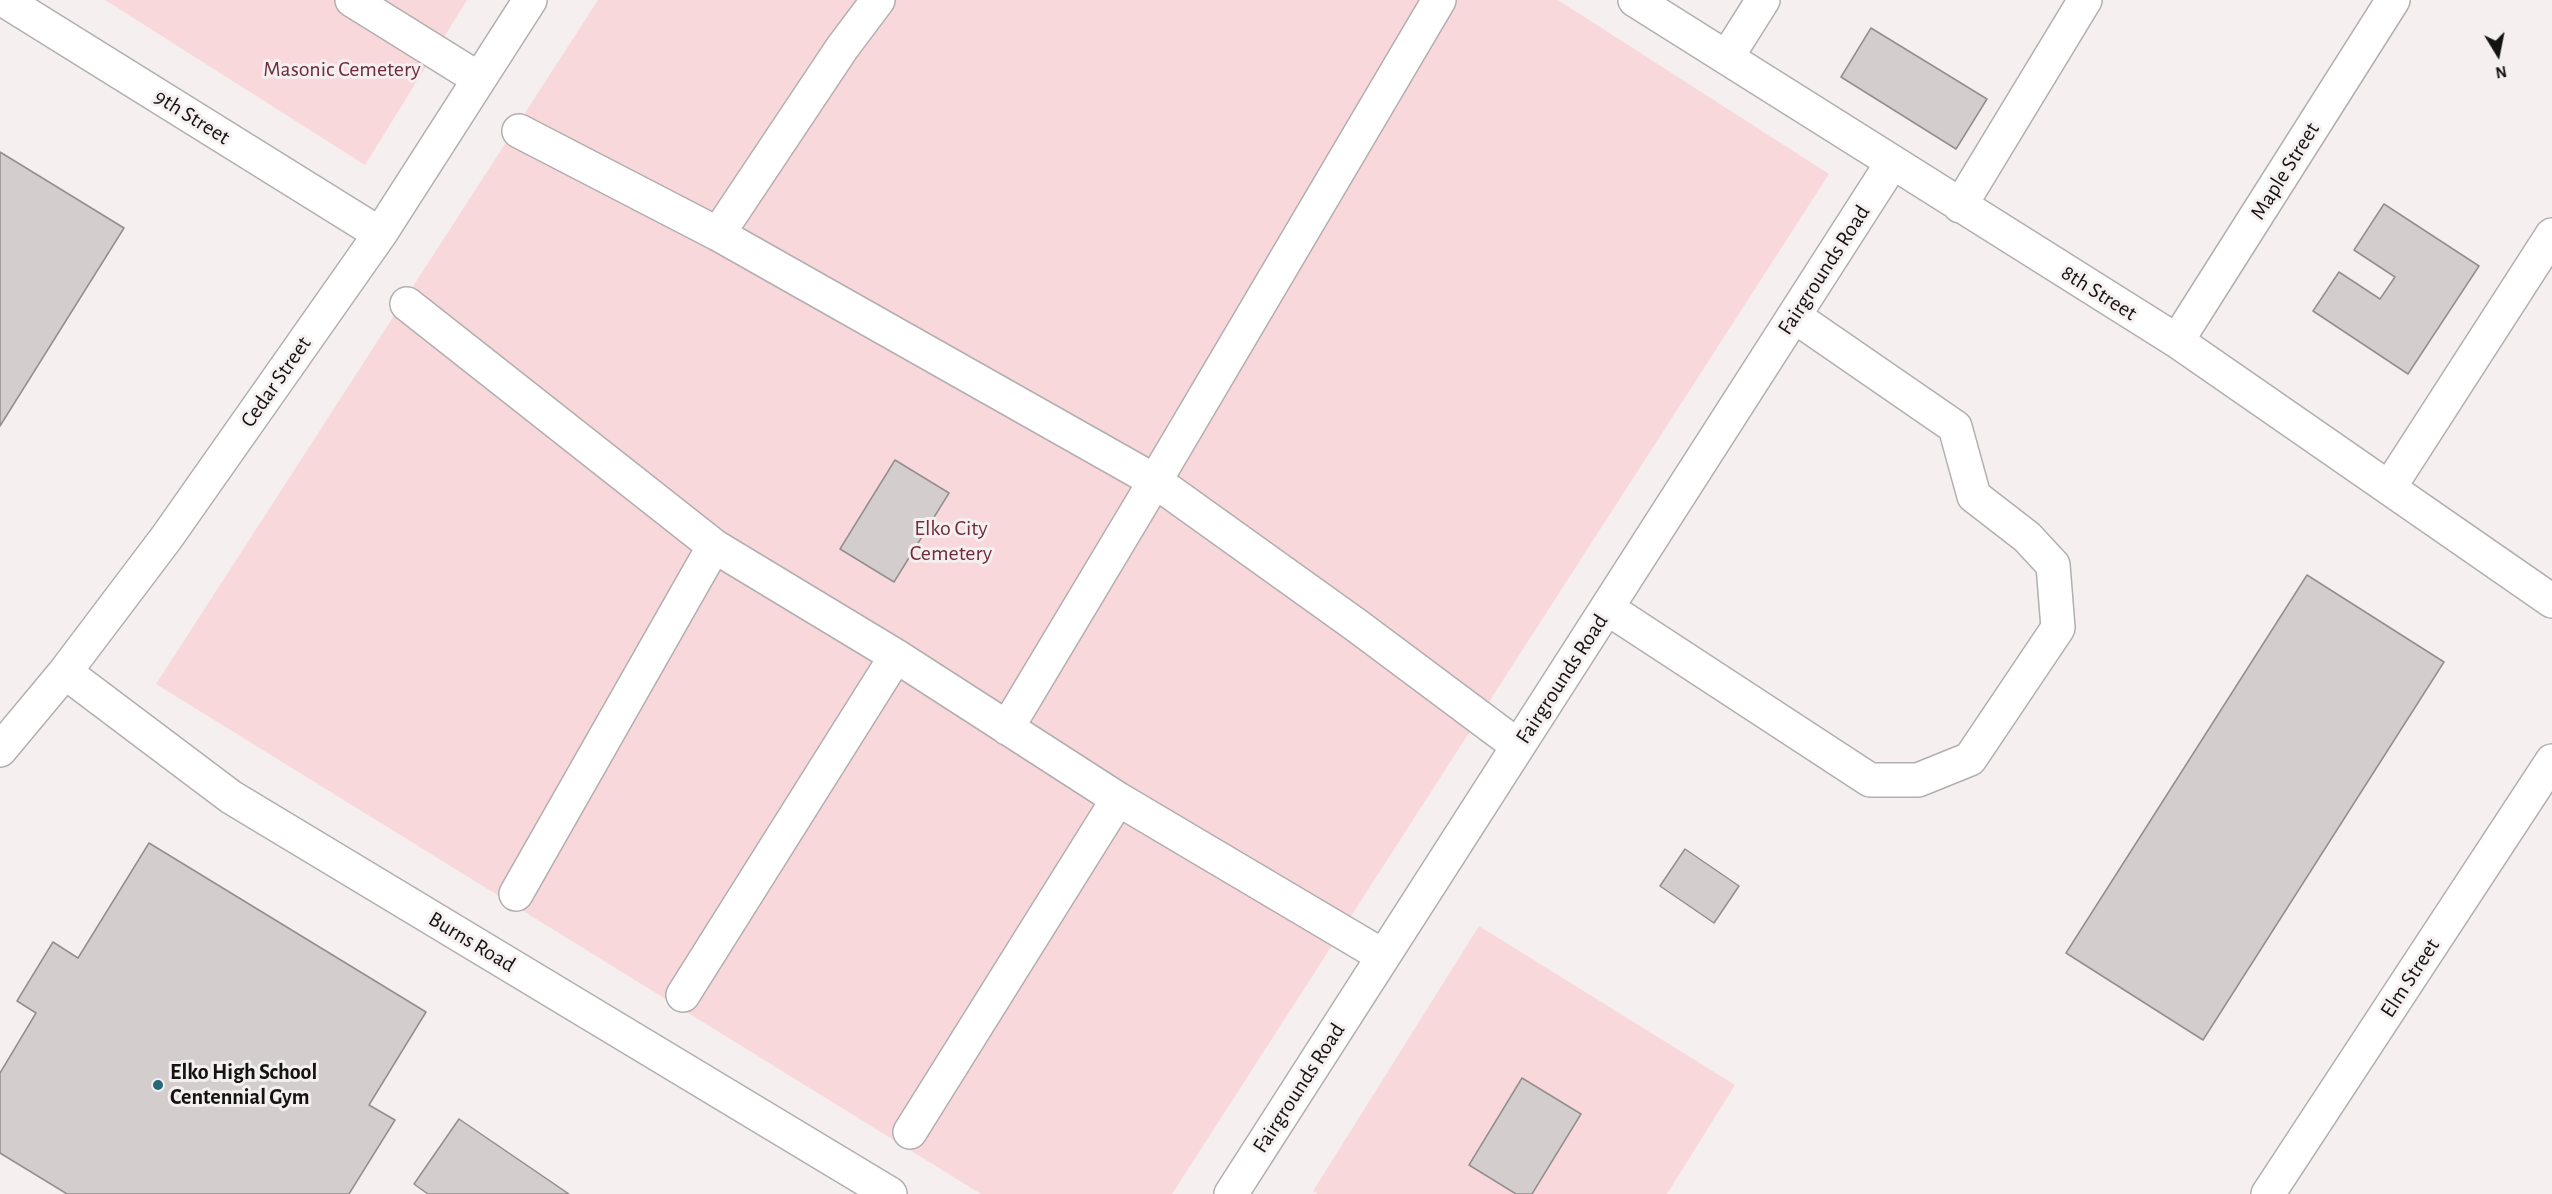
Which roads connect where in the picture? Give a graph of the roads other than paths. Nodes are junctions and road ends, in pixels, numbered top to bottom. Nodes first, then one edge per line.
1 (4, 0) edge
2 (352, 0) edge
3 (530, 0) edge
4 (878, 0) edge
5 (1439, 0) edge
6 (1635, 0) edge
7 (1763, 0) edge
8 (2085, 0) edge
9 (2394, 0) edge
10 (1727, 57) junction
11 (479, 80) junction
12 (519, 132) dead end
13 (1892, 163) junction
14 (1960, 206) junction
15 (380, 234) junction
16 (718, 234) junction
17 (2552, 235) edge
18 (407, 304) dead end
19 (1794, 316) junction
20 (2177, 341) junction
21 (1155, 481) junction
22 (2389, 488) junction
23 (714, 546) junction
24 (2552, 601) edge
25 (1607, 608) junction
26 (896, 656) junction
27 (65, 672) junction
28 (1007, 728) junction
29 (1518, 746) junction
30 (0, 750) edge
31 (2552, 762) edge
32 (1118, 799) junction
33 (516, 894) dead end
34 (1383, 956) junction
35 (683, 995) dead end
36 (910, 1132) dead end
37 (890, 1194) edge
38 (1231, 1194) edge
39 (2268, 1194) edge

1 - 15 street, 9th Street
2 - 11 street
3 - 11 street, Cedar Street
4 - 16 street
5 - 21 street
6 - 10 street, 8th Street
7 - 10 street
8 - 14 street
9 - 20 street, Maple Street
10 - 13 street, 8th Street
11 - 15 street, Cedar Street
12 - 16 street
13 - 14 street, 8th Street
13 - 19 street, Fairgrounds Road
14 - 20 street, 8th Street
15 - 27 street, Cedar Street
16 - 21 street
17 - 22 street
18 - 23 street
19 - 25 street, Fairgrounds Road
19 - 25 street
20 - 22 street, 8th Street
21 - 28 street
21 - 29 street
22 - 24 street, 8th Street
23 - 26 street
23 - 33 street
25 - 29 street, Fairgrounds Road
26 - 28 street
26 - 35 street
27 - 30 street, Cedar Street
27 - 37 street, Burns Road
28 - 32 street
29 - 34 street, Fairgrounds Road
31 - 39 street, Elm Street
32 - 34 street
32 - 36 street
34 - 38 street, Fairgrounds Road

